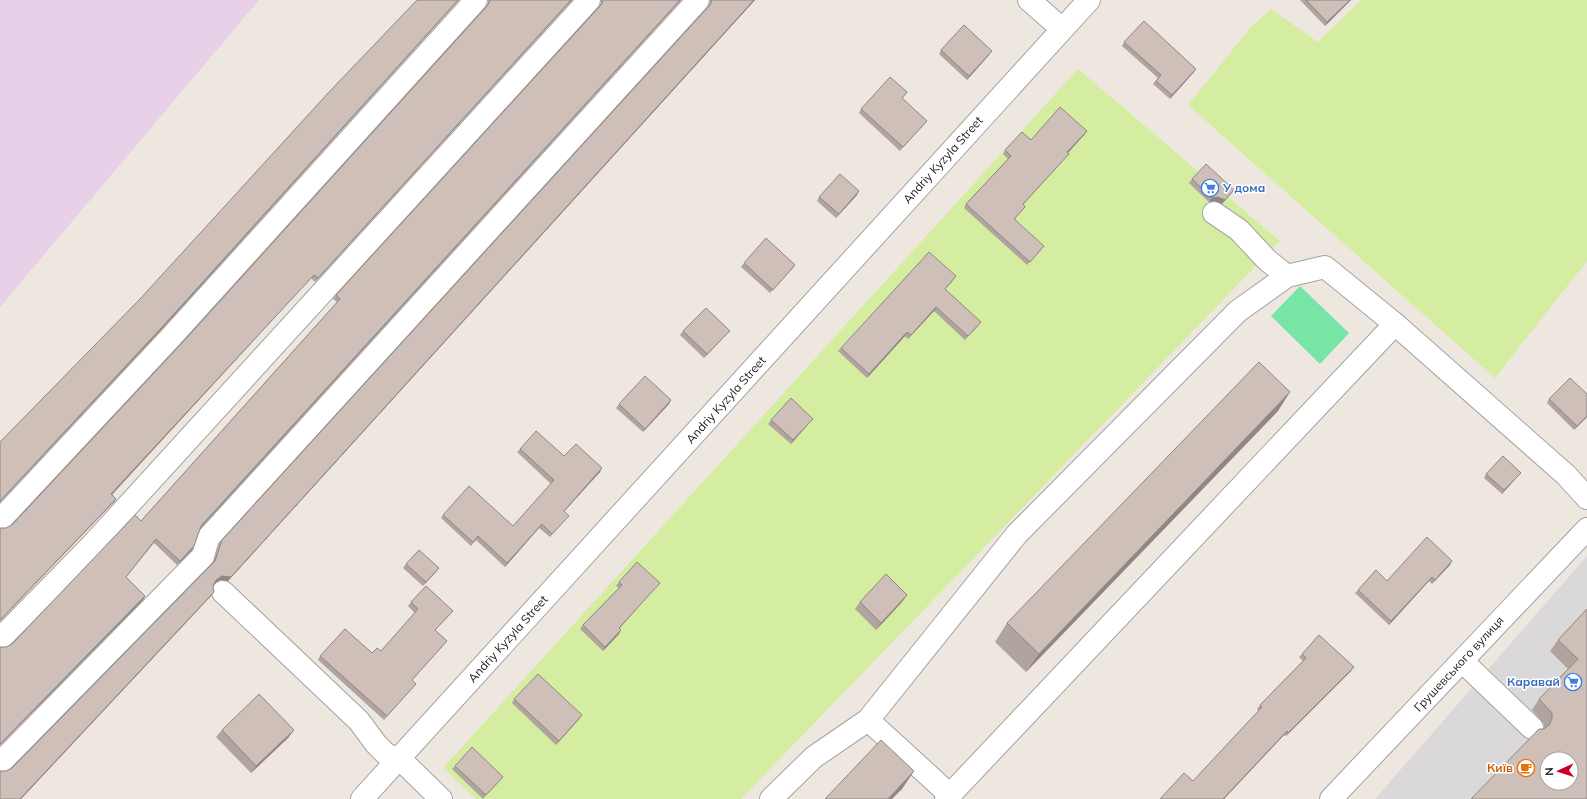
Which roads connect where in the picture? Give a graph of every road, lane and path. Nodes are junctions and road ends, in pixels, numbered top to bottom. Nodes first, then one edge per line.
1 (476, 0) edge
2 (589, 0) edge
3 (698, 0) edge
4 (1029, 0) edge
5 (1089, 0) edge
6 (1062, 29) junction
7 (1214, 213) dead end
8 (1287, 276) junction
9 (1395, 324) junction
10 (1587, 498) edge
11 (0, 520) edge
12 (1587, 529) edge
13 (224, 592) dead end
14 (0, 639) edge
15 (1462, 662) junction
16 (868, 720) junction
17 (1532, 728) dead end
18 (400, 759) junction
19 (0, 763) edge
20 (948, 797) edge
21 (362, 799) edge
22 (441, 799) edge
23 (771, 799) edge
24 (1331, 799) edge

1 - 11 street
2 - 14 street
3 - 19 street
4 - 6 street
5 - 6 street, Andriy Kyzyla Street
6 - 18 street, Andriy Kyzyla Street
7 - 8 street
8 - 9 street
8 - 16 street
9 - 10 street
9 - 20 street
12 - 15 street, Грушевського вулиця
13 - 18 street
15 - 17 street
15 - 24 street, Грушевського вулиця
16 - 20 street
16 - 23 street
18 - 21 street, Andriy Kyzyla Street
18 - 22 street

